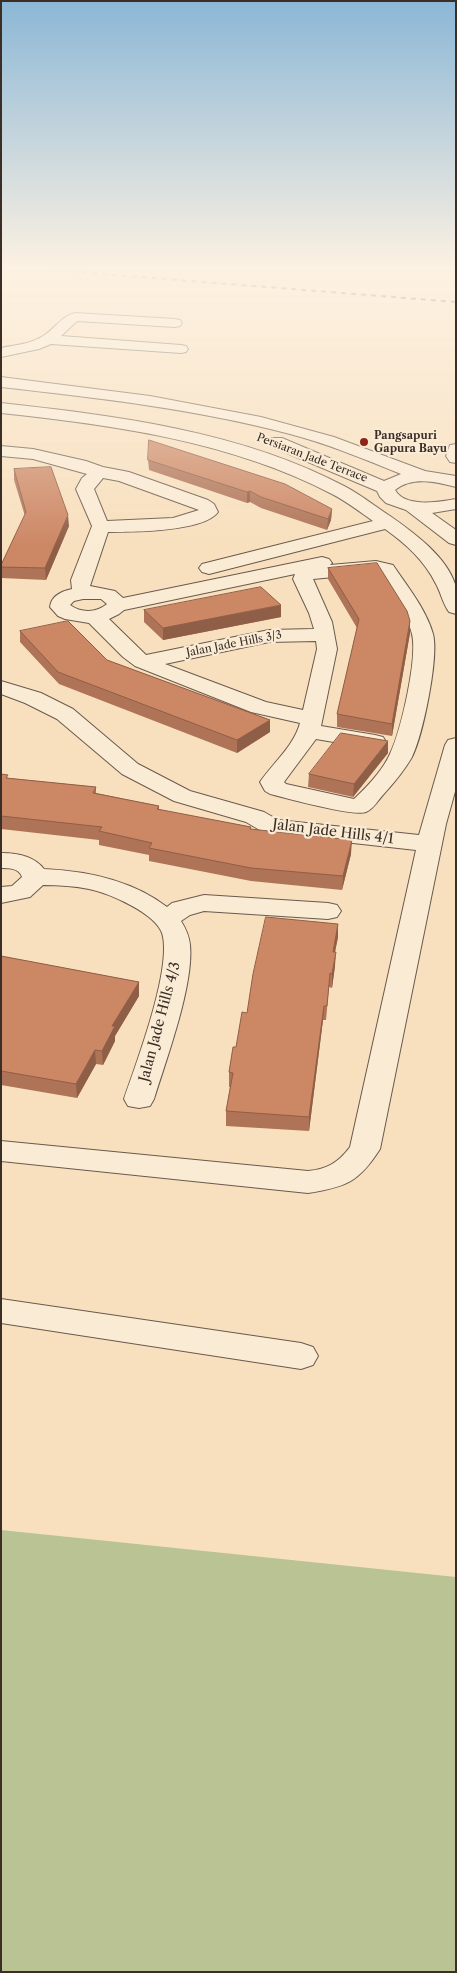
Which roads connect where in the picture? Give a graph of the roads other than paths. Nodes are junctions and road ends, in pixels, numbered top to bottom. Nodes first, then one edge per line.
1 (1, 382) edge
2 (1, 391) edge
3 (1, 408) edge
4 (456, 449) edge
5 (1, 451) edge
6 (456, 458) edge
7 (99, 472) junction
8 (422, 476) junction
9 (453, 480) edge
10 (386, 488) junction
11 (456, 504) edge
12 (412, 506) junction
13 (388, 523) junction
14 (101, 526) junction
15 (456, 540) edge
16 (416, 544) junction
17 (83, 592) junction
18 (111, 600) junction
19 (456, 608) edge
20 (94, 616) junction
21 (326, 635) junction
22 (142, 662) junction
23 (1, 687) edge
24 (310, 725) junction
25 (456, 745) edge
26 (404, 747) junction
27 (433, 834) junction
28 (1, 861) edge
29 (35, 877) junction
30 (1, 895) edge
31 (328, 911) dead end
32 (165, 919) junction
33 (139, 1099) dead end
34 (1, 1151) edge
35 (1, 1311) edge
36 (301, 1356) dead end

1 - 8 street, Persiaran Jade Terrace
2 - 10 street, Persiaran Jade Terrace
3 - 13 street
4 - 6 street
5 - 7 street
7 - 14 street
7 - 14 street
8 - 9 street
8 - 10 street
10 - 12 street, Persiaran Jade Terrace
11 - 12 street
12 - 15 street
13 - 16 street
13 - 18 street
14 - 17 street
16 - 18 street
16 - 19 street
17 - 18 street
17 - 20 street
18 - 20 street
20 - 22 street, Jalan Jade Hills 3/3
21 - 22 street, Jalan Jade Hills 3/3
21 - 24 street
21 - 26 street
22 - 24 street, Jalan Jade Hills 3/3
23 - 27 street, Jalan Jade Hills 4/1
24 - 26 street, Jalan Jade Hills 3/3
24 - 26 street
25 - 27 street
27 - 34 street
28 - 29 street
29 - 30 street
29 - 32 street
31 - 32 street
32 - 33 street, Jalan Jade Hills 4/3
35 - 36 street

